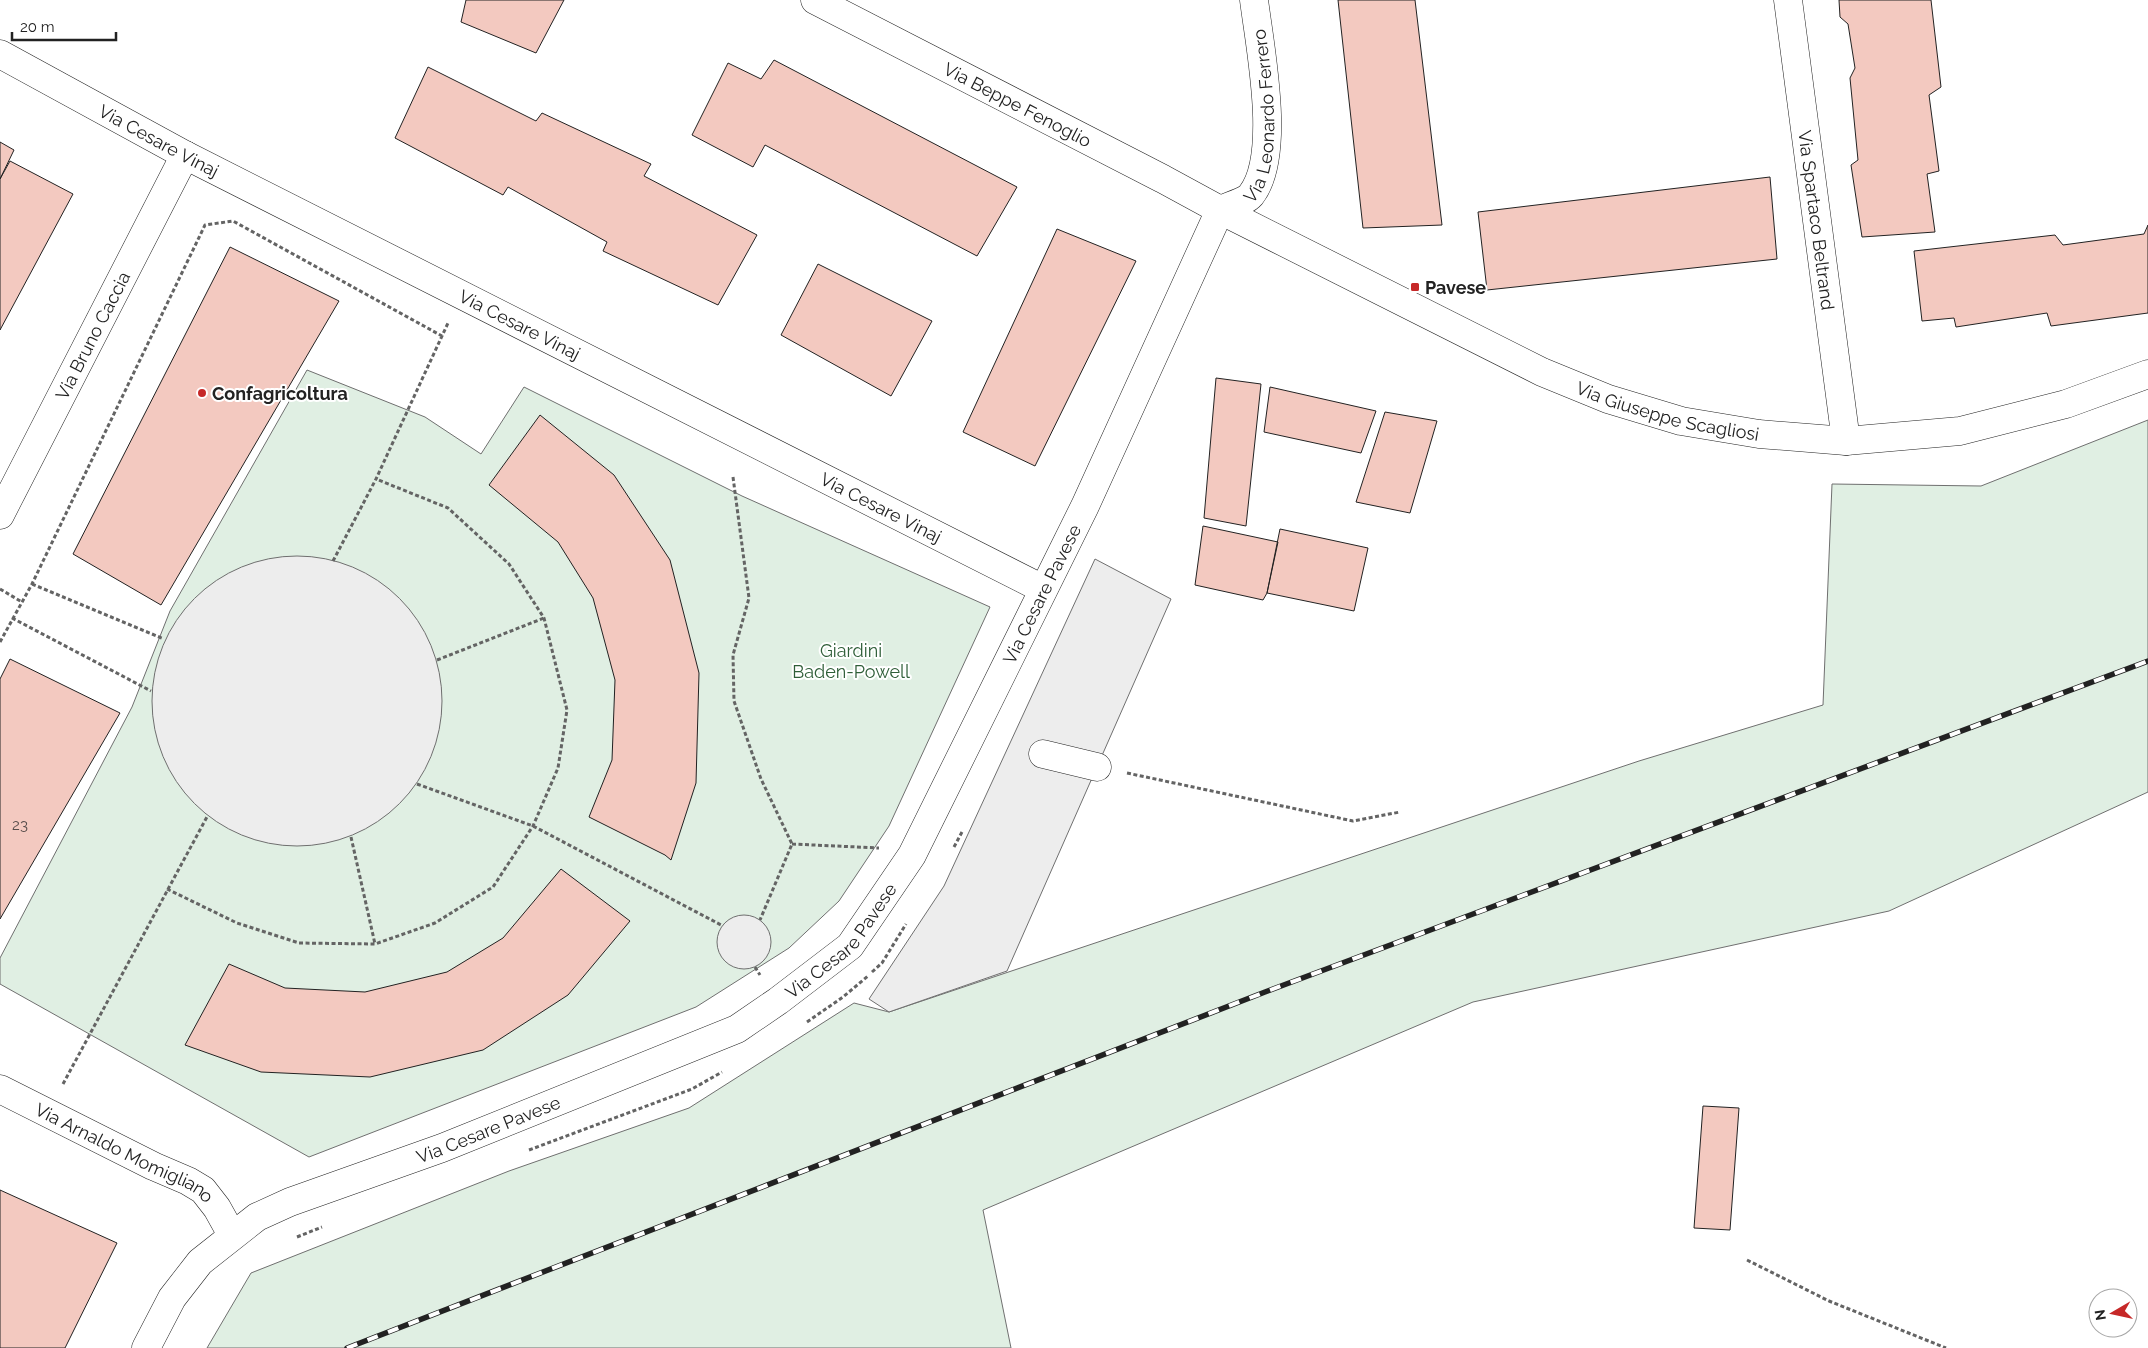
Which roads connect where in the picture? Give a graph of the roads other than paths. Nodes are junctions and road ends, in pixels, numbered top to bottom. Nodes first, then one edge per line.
1 (815, 0) edge
2 (1254, 0) edge
3 (1788, 0) edge
4 (0, 54) edge
5 (185, 155) junction
6 (1220, 210) junction
7 (2148, 374) edge
8 (1846, 441) junction
9 (0, 515) edge
10 (1044, 590) junction
11 (1043, 754) dead end
12 (1097, 767) road end
13 (0, 1089) edge
14 (232, 1234) junction
15 (146, 1348) edge

1 - 6 street, Via Beppe Fenoglio
2 - 6 street, Via Leonardo Ferrero
3 - 8 street, Via Spartaco Beltrand
4 - 5 street, Via Cesare Vinaj
5 - 9 street, Via Bruno Caccia
5 - 10 street, Via Cesare Vinaj
6 - 8 street, Via Giuseppe Scagliosi
6 - 10 street, Via Cesare Pavese
7 - 8 street, Via Giuseppe Scagliosi
10 - 14 street, Via Cesare Pavese
11 - 12 street
13 - 14 street, Via Arnaldo Momigliano
14 - 15 street, Via Cesare Pavese

